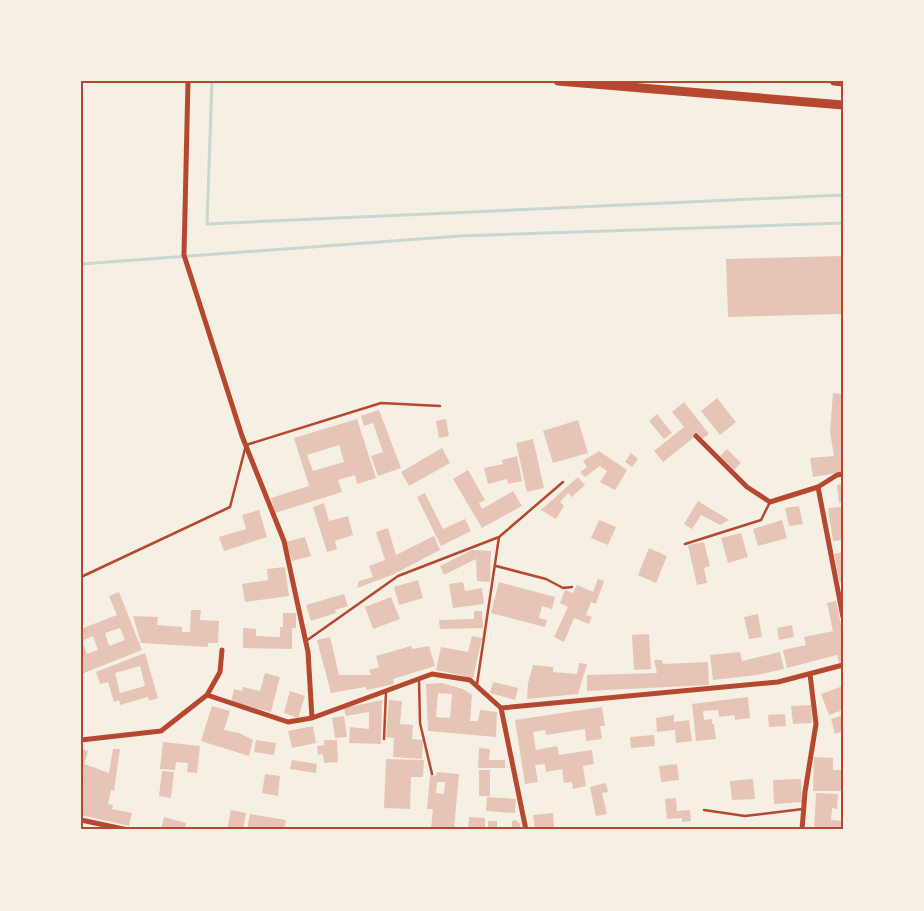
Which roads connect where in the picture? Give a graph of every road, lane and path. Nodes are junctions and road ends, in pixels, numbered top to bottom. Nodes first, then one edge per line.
1 (188, 81) edge
2 (558, 81) edge
3 (834, 81) edge
4 (843, 82) edge
5 (653, 85) edge
6 (843, 105) edge
7 (440, 406) dead end
8 (696, 436) dead end
9 (246, 445) junction
10 (843, 474) edge
11 (563, 482) dead end
12 (818, 487) junction
13 (770, 502) junction
14 (499, 537) junction
15 (685, 544) dead end
16 (496, 566) junction
17 (81, 577) edge
18 (572, 587) dead end
19 (843, 617) edge
20 (306, 641) junction
21 (222, 650) dead end
22 (843, 665) edge
23 (810, 674) junction
24 (419, 679) junction
25 (476, 686) junction
26 (386, 692) junction
27 (207, 696) junction
28 (501, 708) junction
29 (312, 718) junction
30 (384, 739) dead end
31 (81, 740) edge
32 (432, 774) dead end
33 (804, 809) junction
34 (704, 810) dead end
35 (81, 820) edge
36 (105, 827) edge
37 (128, 830) edge
38 (526, 830) edge
39 (802, 830) edge

1 - 9 street
2 - 5 highway
3 - 4 highway
5 - 6 highway
7 - 9 lane
8 - 13 street
9 - 17 lane
9 - 20 street
10 - 12 street
11 - 14 lane
12 - 13 street
12 - 19 street
13 - 15 lane
14 - 16 lane
14 - 20 lane
16 - 18 lane
16 - 25 lane
20 - 29 street
21 - 27 street
22 - 23 street
23 - 28 street
23 - 33 street
24 - 25 street
24 - 26 street
24 - 32 lane
25 - 28 street
26 - 29 street
26 - 30 lane
27 - 29 street
27 - 31 street
28 - 38 street
33 - 34 lane
33 - 39 street
35 - 36 street
36 - 37 street

